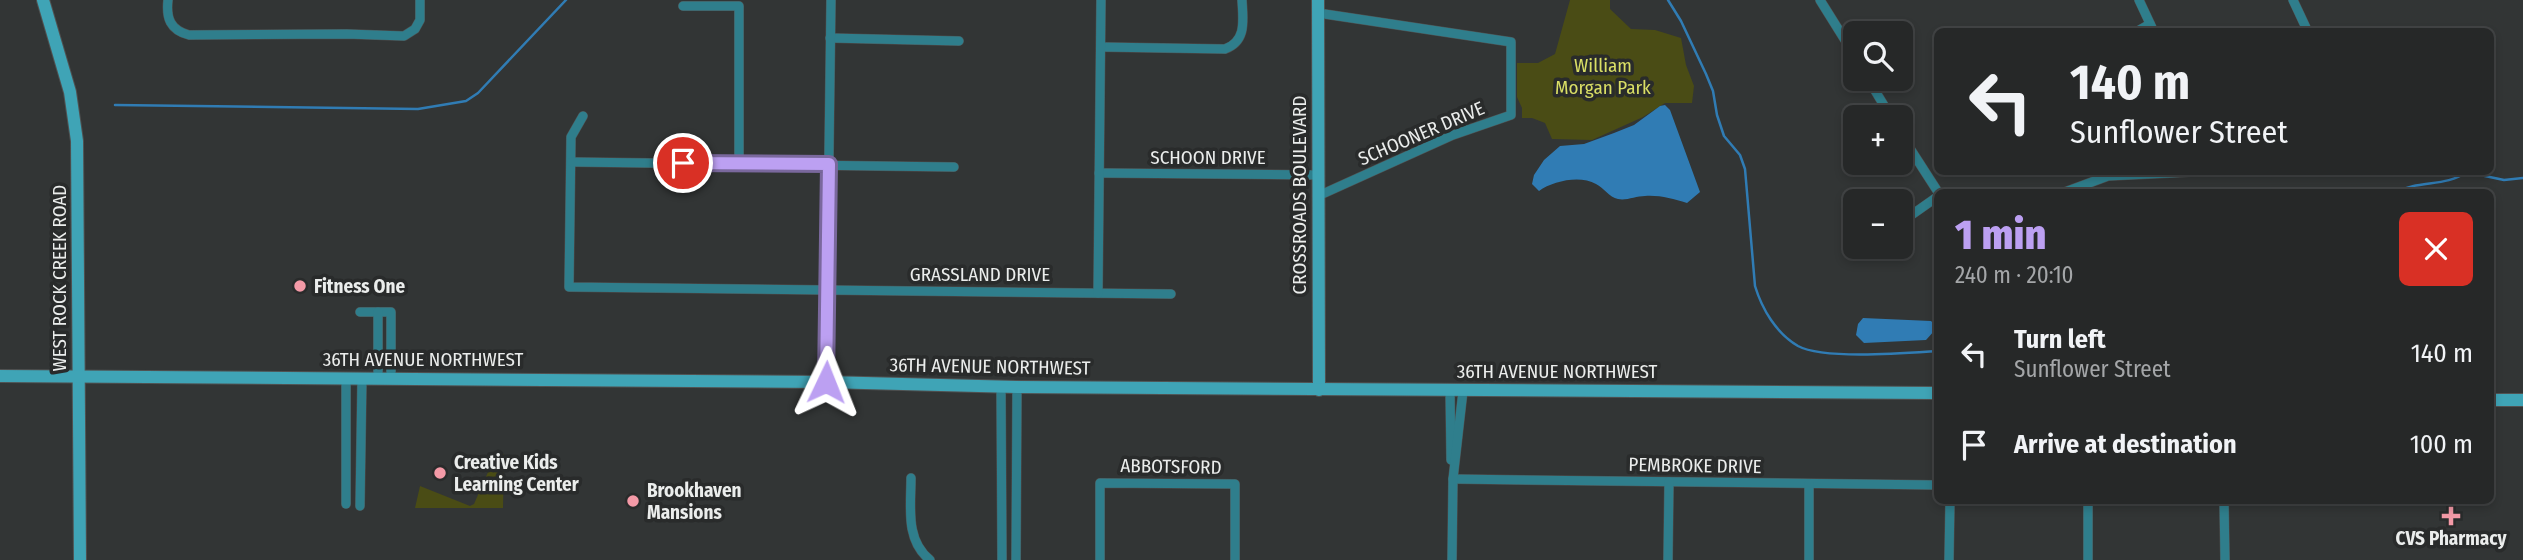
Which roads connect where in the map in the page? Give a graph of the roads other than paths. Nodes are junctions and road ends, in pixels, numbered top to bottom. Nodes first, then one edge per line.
1 (43, 0) edge
2 (168, 0) edge
3 (420, 0) edge
4 (831, 0) edge
5 (1101, 0) edge
6 (1242, 0) edge
7 (1820, 0) edge
8 (2139, 0) edge
9 (2293, 0) edge
10 (683, 6) dead end
11 (1318, 6) edge
12 (2152, 28) edge
13 (2306, 28) edge
14 (1843, 37) edge
15 (830, 38) junction
16 (959, 41) dead end
17 (1101, 47) junction
18 (583, 116) dead end
19 (1913, 154) edge
20 (572, 162) junction
21 (739, 164) junction
22 (829, 164) junction
23 (954, 167) dead end
24 (1098, 173) junction
25 (1318, 175) junction
26 (2124, 175) edge
27 (1934, 189) edge
28 (2072, 189) edge
29 (1318, 196) junction
30 (1934, 198) edge
31 (1913, 213) edge
32 (829, 291) junction
33 (1098, 293) junction
34 (1171, 294) dead end
35 (360, 312) dead end
36 (79, 375) junction
37 (0, 376) edge
38 (346, 378) junction
39 (362, 378) junction
40 (385, 378) junction
41 (826, 382) junction
42 (1001, 387) junction
43 (1017, 387) junction
44 (1319, 390) junction
45 (1456, 391) junction
46 (1934, 393) edge
47 (2494, 400) edge
48 (2523, 400) edge
49 (911, 478) dead end
50 (1453, 480) junction
51 (1669, 482) junction
52 (1809, 484) junction
53 (1934, 485) edge
54 (346, 504) dead end
55 (1950, 504) edge
56 (2088, 504) edge
57 (2224, 504) edge
58 (360, 506) dead end
59 (80, 560) edge
60 (930, 560) edge
61 (1002, 560) edge
62 (1016, 560) edge
63 (1100, 560) edge
64 (1235, 560) edge
65 (1452, 560) edge
66 (1668, 560) edge
67 (1809, 560) edge
68 (1949, 560) edge
69 (2088, 560) edge
70 (2225, 560) edge

1 - 36 main road, WEST ROCK CREEK ROAD
2 - 3 street
4 - 15 street
5 - 17 street
6 - 17 street
7 - 14 street
8 - 12 street
9 - 13 street
10 - 21 street
11 - 25 main road, CROSSROADS BOULEVARD
11 - 29 street, SCHOONER DRIVE
15 - 16 street
15 - 22 street
17 - 24 street
18 - 20 street
19 - 27 street
20 - 21 street
20 - 32 street, GRASSLAND DRIVE
21 - 22 street
22 - 23 street
22 - 32 street
24 - 25 street, SCHOON DRIVE
24 - 33 street
25 - 29 main road, CROSSROADS BOULEVARD
26 - 28 street
29 - 44 main road, CROSSROADS BOULEVARD
30 - 31 street
32 - 33 street, GRASSLAND DRIVE
32 - 41 street
33 - 34 street, GRASSLAND DRIVE
35 - 40 street
36 - 37 main road, 36TH AVENUE NORTHWEST
36 - 38 main road, 36TH AVENUE NORTHWEST
36 - 59 main road, WEST ROCK CREEK ROAD
38 - 39 main road, 36TH AVENUE NORTHWEST
38 - 54 street
39 - 40 main road, 36TH AVENUE NORTHWEST
39 - 58 street
40 - 41 main road, 36TH AVENUE NORTHWEST
41 - 42 main road, 36TH AVENUE NORTHWEST
42 - 43 main road, 36TH AVENUE NORTHWEST
42 - 61 street
43 - 44 main road, 36TH AVENUE NORTHWEST
43 - 62 street
44 - 45 main road, 36TH AVENUE NORTHWEST
45 - 46 main road, 36TH AVENUE NORTHWEST
45 - 50 street
47 - 48 main road
49 - 60 street
50 - 51 street, PEMBROKE DRIVE
50 - 65 street
51 - 52 street, PEMBROKE DRIVE
51 - 66 street
52 - 53 street, PEMBROKE DRIVE
52 - 67 street
55 - 68 street
56 - 69 street
57 - 70 street
63 - 64 street, ABBOTSFORD

